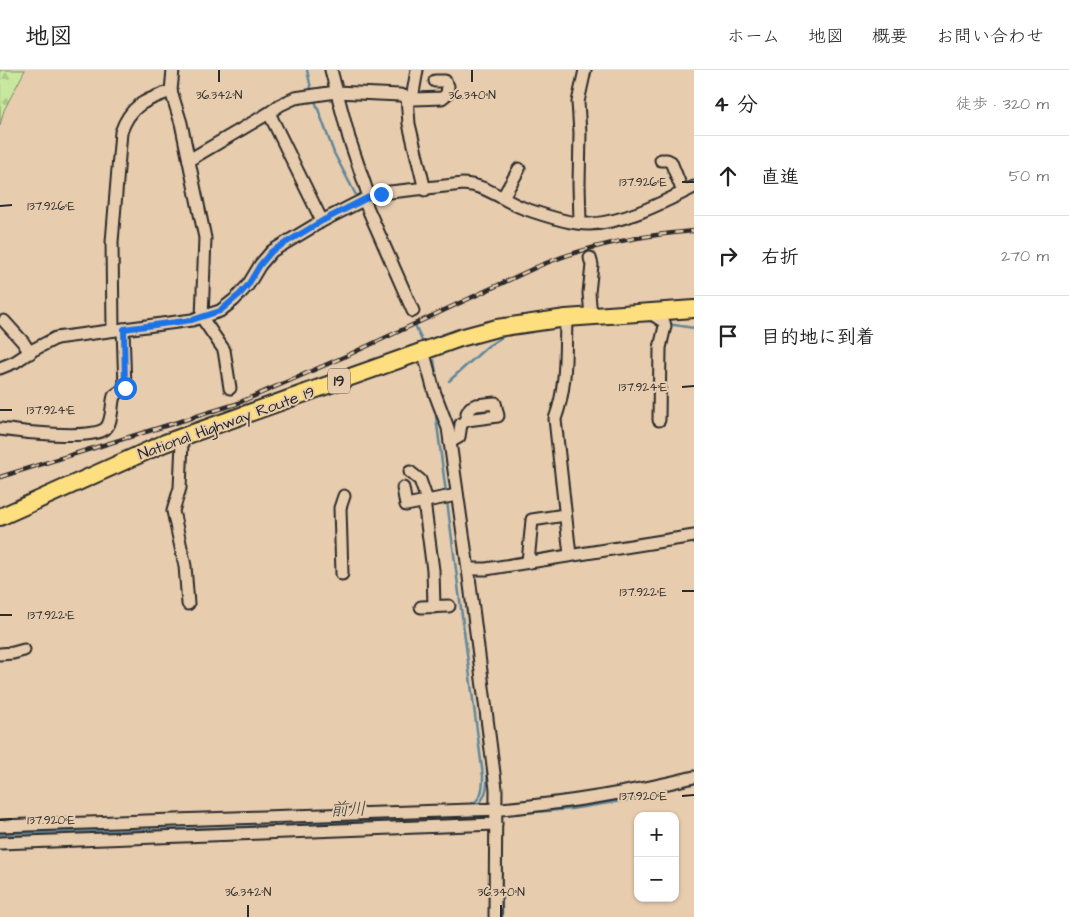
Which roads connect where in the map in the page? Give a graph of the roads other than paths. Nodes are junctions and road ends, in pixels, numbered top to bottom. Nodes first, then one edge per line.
1 (173, 70) edge
2 (331, 70) edge
3 (417, 70) edge
4 (585, 70) edge
5 (435, 81) dead end
6 (171, 91) junction
7 (336, 92) junction
8 (409, 97) junction
9 (269, 113) junction
10 (189, 160) junction
11 (661, 160) dead end
12 (519, 169) dead end
13 (689, 189) edge
14 (425, 190) junction
15 (503, 197) junction
16 (366, 198) junction
17 (322, 221) junction
18 (580, 223) junction
19 (590, 258) dead end
20 (694, 309) edge
21 (413, 311) dead end
22 (649, 312) junction
23 (591, 316) junction
24 (202, 318) junction
25 (566, 318) junction
26 (4, 321) dead end
27 (118, 330) junction
28 (423, 350) junction
29 (30, 352) junction
30 (0, 368) edge
31 (230, 388) dead end
32 (467, 420) dead end
33 (658, 420) dead end
34 (0, 429) edge
35 (180, 437) junction
36 (450, 442) junction
37 (410, 472) dead end
38 (403, 488) dead end
39 (457, 495) junction
40 (344, 496) dead end
41 (425, 500) junction
42 (565, 514) junction
43 (0, 517) edge
44 (694, 536) edge
45 (570, 555) junction
46 (528, 562) junction
47 (468, 569) junction
48 (342, 574) dead end
49 (188, 604) dead end
50 (448, 606) dead end
51 (421, 607) dead end
52 (434, 607) junction
53 (24, 650) dead end
54 (0, 654) edge
55 (694, 777) edge
56 (496, 816) junction
57 (0, 826) edge
58 (0, 842) edge
59 (495, 917) edge

1 - 6 street
2 - 7 street
3 - 8 street
4 - 18 street
5 - 8 street
6 - 10 street
6 - 27 street
7 - 8 street
7 - 9 street
7 - 16 street
8 - 14 street
9 - 10 street
9 - 17 street
10 - 24 street
11 - 13 street
12 - 15 street
13 - 18 street
14 - 15 street
14 - 16 street
15 - 18 street
16 - 17 street
16 - 21 street
17 - 24 street
19 - 23 street
20 - 22 highway, National Highway Route 19 / 19
22 - 23 highway, National Highway Route 19 / 19
22 - 33 street
23 - 25 highway, National Highway Route 19 / 19
24 - 27 street
24 - 31 street
25 - 28 highway, National Highway Route 19 / 19
25 - 42 street
26 - 29 street
27 - 29 street
27 - 34 street
28 - 35 highway, National Highway Route 19 / 19
28 - 36 street
29 - 30 street
32 - 36 street
35 - 43 highway, National Highway Route 19 / 19
35 - 49 street
36 - 39 street
37 - 41 street
38 - 41 street
39 - 41 street
39 - 47 street
40 - 48 street
41 - 52 street
42 - 45 street
42 - 46 street
44 - 45 street
45 - 46 street
46 - 47 street
47 - 56 street
50 - 52 street
51 - 52 street
53 - 54 street
55 - 56 street
56 - 57 street
56 - 58 street
56 - 59 street

